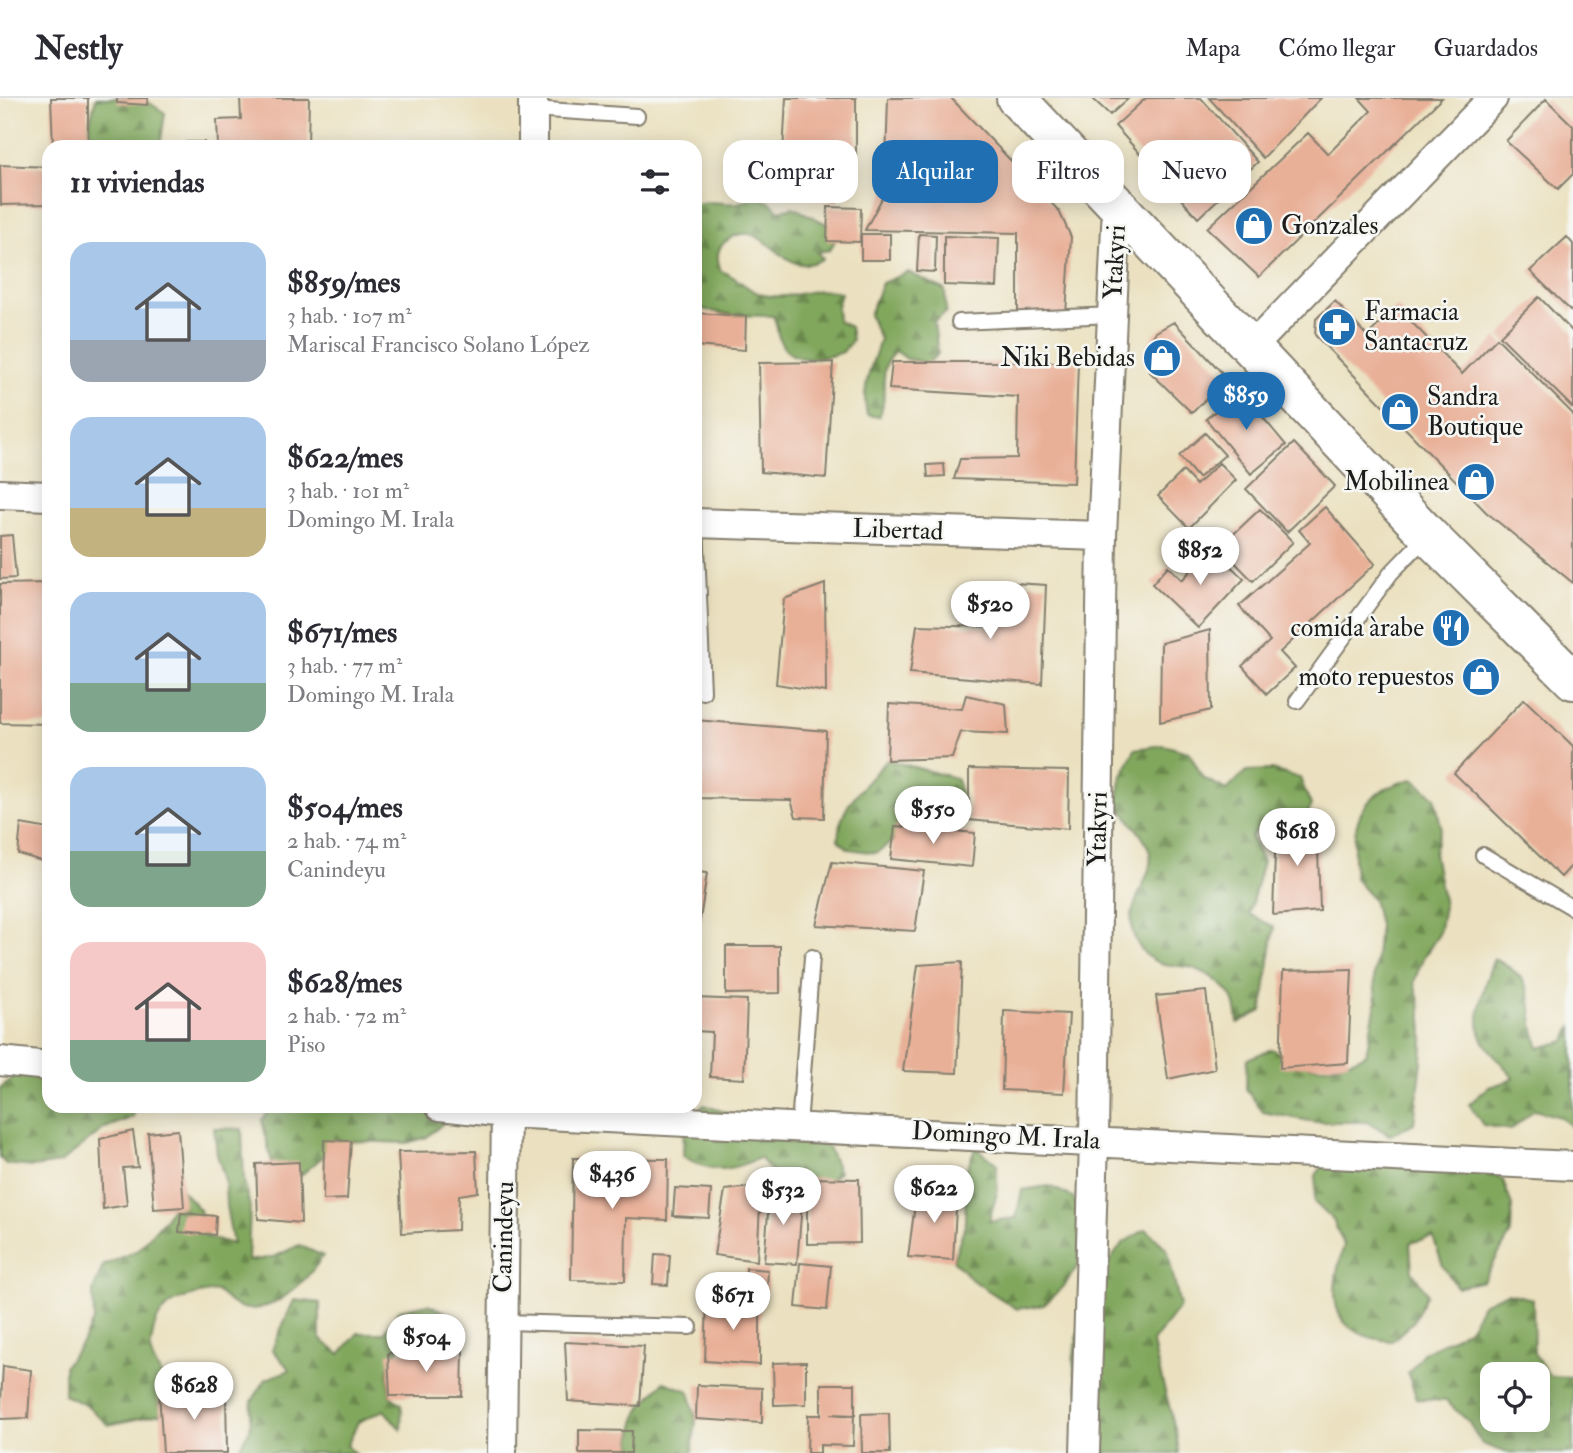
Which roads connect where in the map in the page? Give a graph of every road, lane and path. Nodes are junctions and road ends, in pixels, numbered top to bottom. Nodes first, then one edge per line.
1 (1016, 98) edge
2 (1493, 98) edge
3 (533, 104) edge
4 (637, 116) dead end
5 (533, 140) edge
6 (1117, 205) junction
7 (1112, 315) junction
8 (959, 322) dead end
9 (1251, 348) junction
10 (0, 494) edge
11 (42, 496) edge
12 (702, 523) edge
13 (1428, 535) junction
14 (1102, 536) junction
15 (702, 671) edge
16 (1573, 680) edge
17 (703, 692) dead end
18 (1297, 701) dead end
19 (1483, 855) dead end
20 (1573, 908) edge
21 (811, 957) dead end
22 (0, 1061) edge
23 (42, 1065) edge
24 (506, 1113) edge
25 (575, 1113) edge
26 (799, 1126) junction
27 (1094, 1140) junction
28 (1573, 1166) edge
29 (503, 1322) junction
30 (690, 1327) dead end
31 (502, 1453) edge
32 (1085, 1453) edge

1 - 6 street
2 - 9 street
3 - 4 lane
3 - 5 street
6 - 7 street, Ytakyri
6 - 9 street
7 - 8 lane
7 - 14 street, Ytakyri
9 - 13 street
10 - 11 street
12 - 14 street, Libertad
13 - 16 street
13 - 18 lane
14 - 27 street, Ytakyri
15 - 17 lane
19 - 20 lane
21 - 26 lane
22 - 23 street
24 - 29 street, Canindeyu
25 - 26 street, Domingo M. Irala
26 - 27 street, Domingo M. Irala
27 - 28 street, Domingo M. Irala
27 - 32 street, Ytakyri
29 - 30 lane
29 - 31 street, Canindeyu

